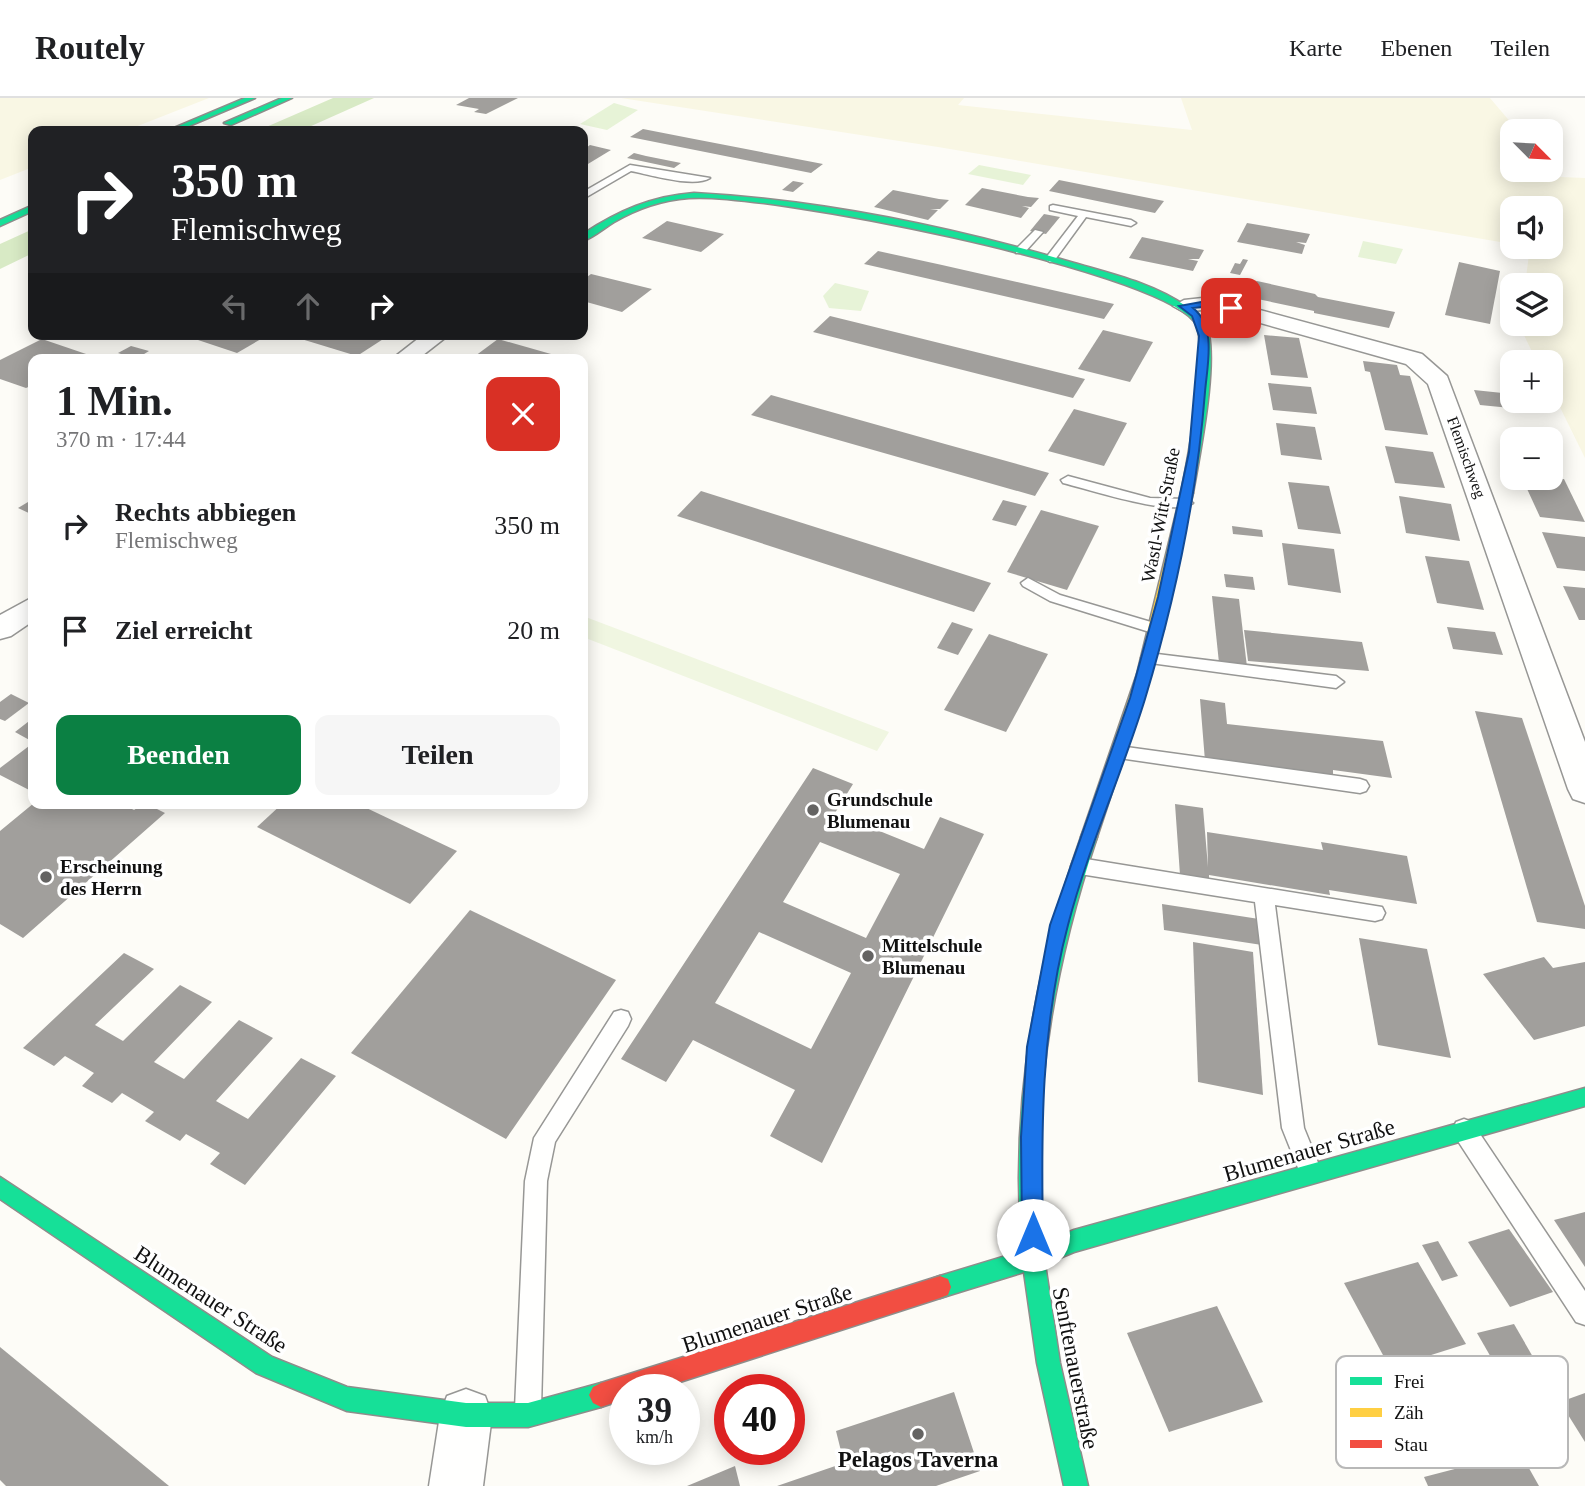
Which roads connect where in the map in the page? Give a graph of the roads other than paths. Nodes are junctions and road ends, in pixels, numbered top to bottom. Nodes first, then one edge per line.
1 (251, 98) edge
2 (288, 98) edge
3 (183, 126) edge
4 (222, 126) edge
5 (679, 166) dead end
6 (706, 178) junction
7 (588, 193) edge
8 (706, 194) junction
9 (1053, 208) dead end
10 (28, 210) edge
11 (1084, 214) junction
12 (0, 223) edge
13 (1131, 223) dead end
14 (1038, 232) dead end
15 (588, 235) edge
16 (1020, 251) junction
17 (1050, 259) junction
18 (1184, 306) junction
19 (430, 340) edge
20 (410, 354) edge
21 (1075, 478) dead end
22 (1186, 501) junction
23 (1028, 583) dead end
24 (28, 610) edge
25 (0, 629) edge
26 (1156, 629) junction
27 (1149, 658) junction
28 (1336, 682) dead end
29 (1119, 752) junction
30 (1360, 786) dead end
31 (1585, 789) edge
32 (1080, 866) junction
33 (1264, 895) junction
34 (1376, 913) dead end
35 (621, 1019) dead end
36 (1585, 1097) edge
37 (1464, 1130) junction
38 (1311, 1172) junction
39 (0, 1187) edge
40 (1033, 1258) junction
41 (1585, 1313) edge
42 (467, 1415) junction
43 (528, 1415) junction
44 (456, 1486) edge
45 (1076, 1486) edge

1 - 3 main road
2 - 4 main road
5 - 6 lane
6 - 7 lane
6 - 8 lane
8 - 15 main road, Wastl-Witt-Straße
8 - 16 main road, Wastl-Witt-Straße
9 - 11 lane
10 - 12 main road
11 - 13 lane
11 - 17 lane
14 - 16 lane
16 - 17 main road, Wastl-Witt-Straße
17 - 18 main road, Wastl-Witt-Straße
18 - 22 main road, Wastl-Witt-Straße
18 - 31 street, Flemischweg
19 - 20 street
21 - 22 lane
22 - 26 main road, Wastl-Witt-Straße
23 - 26 lane
24 - 25 street
26 - 27 main road, Wastl-Witt-Straße
27 - 28 lane
27 - 29 main road, Wastl-Witt-Straße
29 - 30 lane
29 - 32 main road, Wastl-Witt-Straße
32 - 33 lane
32 - 40 main road, Wastl-Witt-Straße
33 - 34 lane
33 - 38 lane
35 - 43 lane
36 - 37 main road, Blumenauer Straße
37 - 38 main road, Blumenauer Straße
37 - 41 lane
38 - 40 main road, Blumenauer Straße
39 - 42 main road, Blumenauer Straße
40 - 43 main road, Blumenauer Straße
40 - 45 main road, Senftenauerstraße
42 - 43 main road, Blumenauer Straße
42 - 44 street

